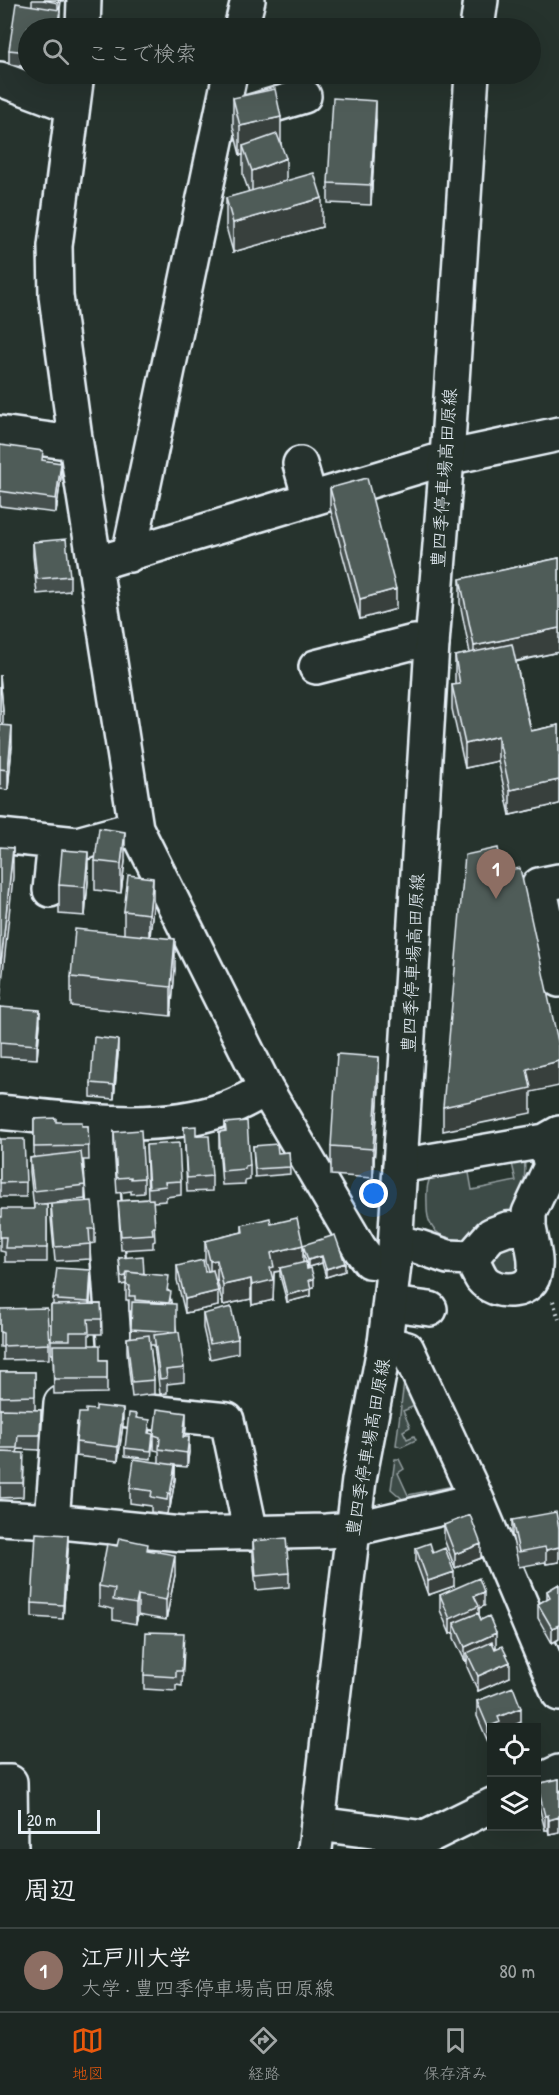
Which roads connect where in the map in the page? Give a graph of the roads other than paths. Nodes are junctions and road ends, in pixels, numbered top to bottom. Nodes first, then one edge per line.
1 (84, 0) edge
2 (248, 0) edge
3 (481, 0) edge
4 (83, 18) edge
5 (244, 18) edge
6 (478, 18) edge
7 (0, 79) edge
8 (75, 84) edge
9 (228, 84) edge
10 (471, 84) edge
11 (304, 96) dead end
12 (72, 106) junction
13 (220, 114) junction
14 (0, 433) edge
15 (559, 434) edge
16 (75, 438) junction
17 (447, 458) junction
18 (300, 464) dead end
19 (310, 499) junction
20 (129, 555) junction
21 (95, 563) junction
22 (432, 644) junction
23 (316, 668) dead end
24 (135, 828) junction
25 (0, 836) edge
26 (55, 842) junction
27 (559, 881) edge
28 (50, 891) dead end
29 (559, 980) edge
30 (266, 1089) junction
31 (0, 1112) edge
32 (98, 1122) junction
33 (552, 1137) edge
34 (400, 1166) junction
35 (529, 1227) junction
36 (395, 1253) junction
37 (471, 1258) junction
38 (391, 1304) junction
39 (430, 1309) dead end
40 (385, 1344) junction
41 (118, 1408) junction
42 (477, 1500) junction
43 (0, 1518) edge
44 (51, 1521) junction
45 (353, 1528) junction
46 (251, 1533) junction
47 (559, 1694) edge
48 (559, 1772) edge
49 (541, 1781) edge
50 (0, 1782) edge
51 (487, 1807) edge
52 (317, 1836) edge
53 (11, 1849) edge

1 - 4 street
2 - 5 street
3 - 6 street
7 - 12 street
8 - 12 street
9 - 13 street
10 - 17 street, 豊四季停車場高田原線
11 - 13 street
12 - 16 street
13 - 20 street
14 - 16 street
15 - 17 street
16 - 21 street
17 - 19 street
17 - 22 street, 豊四季停車場高田原線
18 - 19 street
19 - 20 street
20 - 21 street
21 - 24 street
22 - 23 street
22 - 34 street, 豊四季停車場高田原線
24 - 26 street
24 - 30 street
25 - 26 street
26 - 28 street
27 - 29 street
30 - 32 street
30 - 36 street
31 - 32 street
32 - 41 street
33 - 34 street
33 - 35 street
34 - 36 street, 豊四季停車場高田原線
35 - 37 street
35 - 37 street
36 - 37 street
36 - 38 street, 豊四季停車場高田原線
38 - 39 street
38 - 40 street, 豊四季停車場高田原線
40 - 42 street
40 - 45 street, 豊四季停車場高田原線
41 - 44 street
41 - 46 street
42 - 45 street
42 - 47 street
43 - 44 street
44 - 46 street
45 - 46 street
45 - 52 street, 豊四季停車場高田原線
48 - 49 street
50 - 53 street
51 - 52 street

